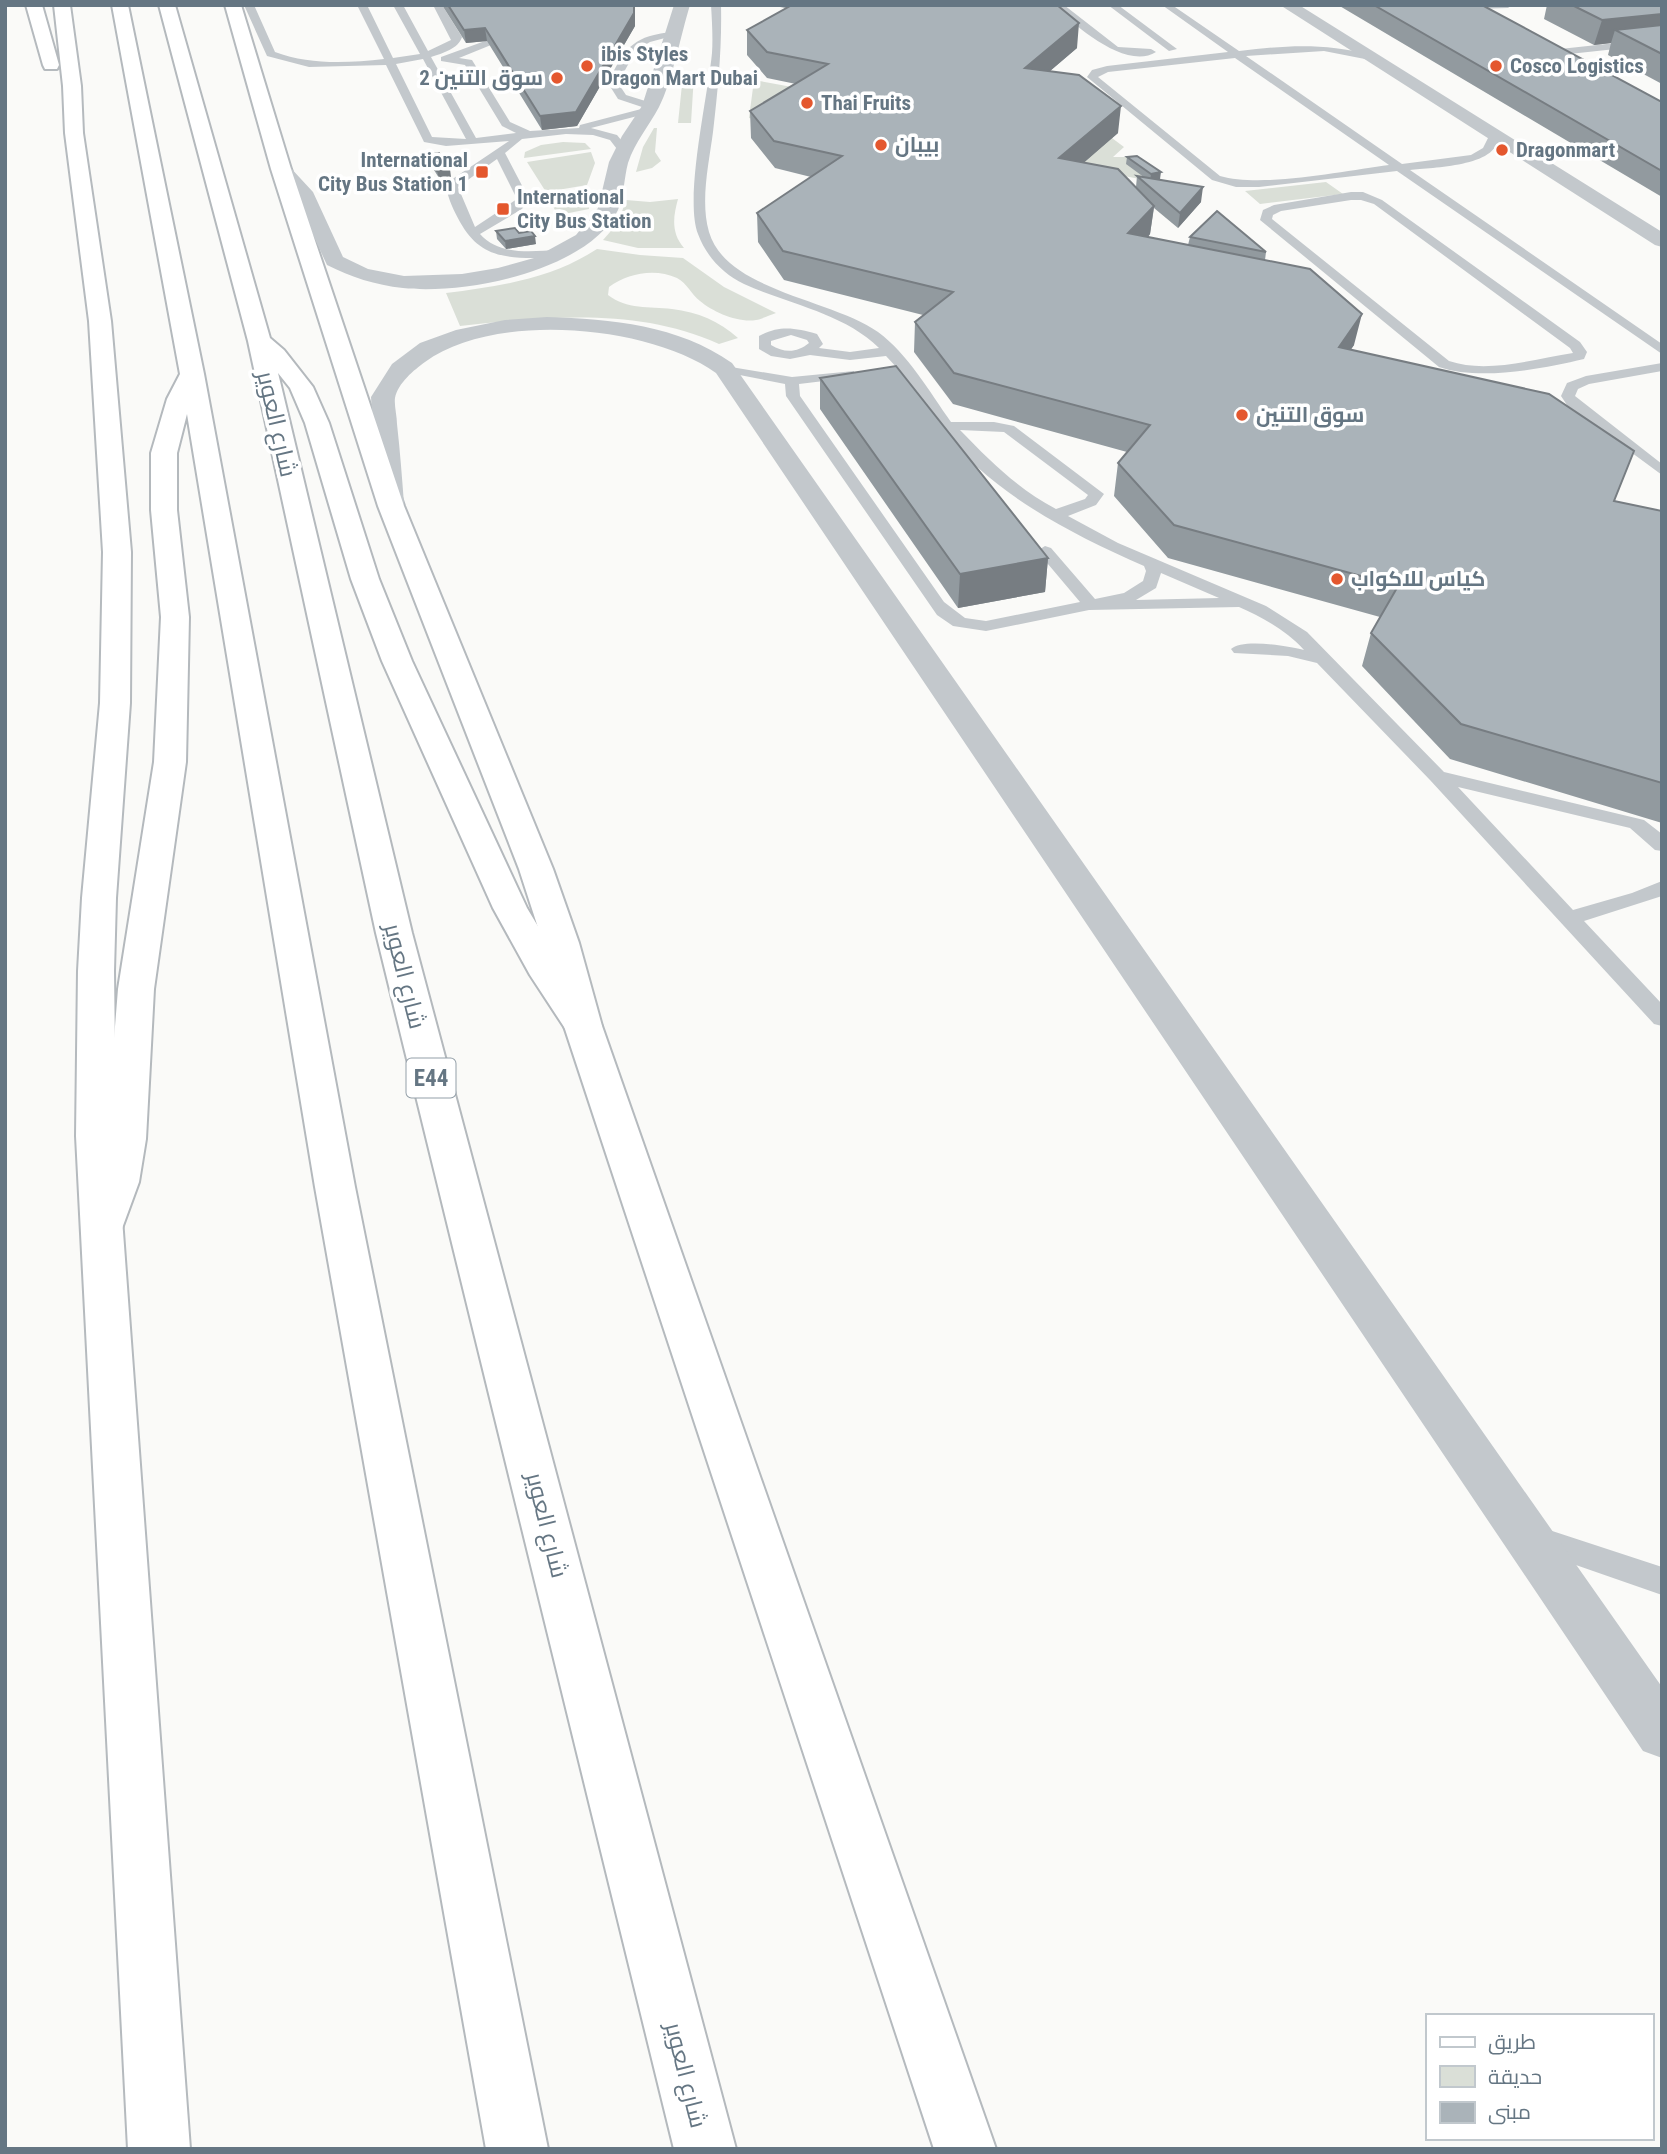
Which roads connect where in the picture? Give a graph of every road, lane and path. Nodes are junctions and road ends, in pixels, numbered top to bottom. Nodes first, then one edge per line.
1 (34, 5) edge
2 (62, 5) edge
3 (120, 5) edge
4 (167, 5) edge
5 (233, 5) edge
6 (249, 5) edge
7 (362, 5) edge
8 (398, 5) edge
9 (436, 5) edge
10 (682, 5) edge
11 (716, 5) edge
12 (1058, 5) edge
13 (1112, 5) edge
14 (1167, 5) edge
15 (1288, 5) edge
16 (1508, 5) edge
17 (1473, 6) edge
18 (1511, 26) edge
19 (671, 35) junction
20 (1662, 41) edge
21 (488, 43) edge
22 (1224, 44) junction
23 (1211, 45) dead end
24 (1171, 49) junction
25 (1553, 49) joint
26 (399, 52) junction
27 (1184, 54) junction
28 (1238, 54) junction
29 (1370, 57) junction
30 (445, 59) junction
31 (432, 64) junction
32 (1582, 64) edge
33 (473, 68) junction
34 (650, 108) junction
35 (564, 131) junction
36 (74, 133) junction
37 (530, 135) junction
38 (1494, 136) junction
39 (473, 142) junction
40 (624, 150) junction
41 (499, 151) junction
42 (1396, 167) junction
43 (281, 169) junction
44 (1336, 174) junction
45 (1363, 196) junction
46 (472, 234) junction
47 (1662, 241) edge
48 (558, 254) junction
49 (258, 341) junction
50 (1662, 350) edge
51 (845, 356) junction
52 (1579, 356) junction
53 (895, 361) junction
54 (1662, 367) edge
55 (724, 368) junction
56 (192, 374) junction
57 (1605, 377) junction
58 (824, 378) junction
59 (793, 381) junction
60 (947, 426) junction
61 (1662, 471) edge
62 (391, 506) junction
63 (1052, 516) junction
64 (1045, 551) edge
65 (1151, 564) junction
66 (1245, 603) junction
67 (1091, 606) junction
68 (1240, 649) dead end
69 (1325, 660) junction
70 (1437, 776) junction
71 (1662, 845) edge
72 (1662, 888) edge
73 (1569, 918) junction
74 (1662, 1018) edge
75 (583, 1026) junction
76 (102, 1230) junction
77 (1527, 1535) junction
78 (1662, 1581) edge
79 (1662, 1732) edge
80 (159, 2149) edge
81 (517, 2149) edge
82 (705, 2149) edge
83 (965, 2149) edge

1 - 36 main road
2 - 36 main road
3 - 56 main road
4 - 49 main road, شارع العوير / E44
5 - 43 main road
6 - 26 lane
7 - 26 lane
8 - 26 lane
9 - 31 lane
10 - 19 street
11 - 53 lane
12 - 24 lane
13 - 24 lane
14 - 22 lane
15 - 29 street
16 - 17 lane
17 - 18 street
19 - 34 street
19 - 34 lane
20 - 25 lane
21 - 30 lane
22 - 23 lane
22 - 28 lane
24 - 27 lane
25 - 32 street
26 - 31 lane
26 - 31 lane
26 - 39 lane
27 - 28 lane
27 - 44 lane
28 - 29 lane
28 - 42 lane
29 - 38 street
30 - 31 lane
30 - 33 lane
31 - 33 lane
31 - 39 lane
33 - 37 lane
34 - 35 lane
34 - 40 street
35 - 37 lane
35 - 40 lane
36 - 76 main road
37 - 39 lane
37 - 41 lane
38 - 42 lane
38 - 47 street
40 - 48 street
41 - 46 lane
41 - 46 lane
42 - 44 lane
42 - 50 lane
43 - 48 street
43 - 62 main road
44 - 45 lane
45 - 52 lane
45 - 52 lane
46 - 48 lane
49 - 75 main road
49 - 82 main road, شارع العوير / E44
51 - 53 lane
51 - 58 lane
51 - 58 lane
52 - 57 lane
53 - 60 lane
54 - 57 lane
55 - 59 lane
55 - 62 street
55 - 77 street
56 - 76 main road
56 - 81 main road
57 - 61 lane
58 - 59 lane
59 - 67 lane
60 - 63 lane
60 - 63 lane
62 - 75 main road
63 - 65 lane
64 - 67 lane
65 - 66 lane
65 - 67 lane
66 - 67 lane
66 - 69 lane
68 - 69 lane
69 - 70 lane
70 - 71 lane
70 - 73 lane
72 - 73 lane
73 - 74 lane
75 - 83 main road
76 - 80 main road
77 - 78 lane
77 - 79 street

